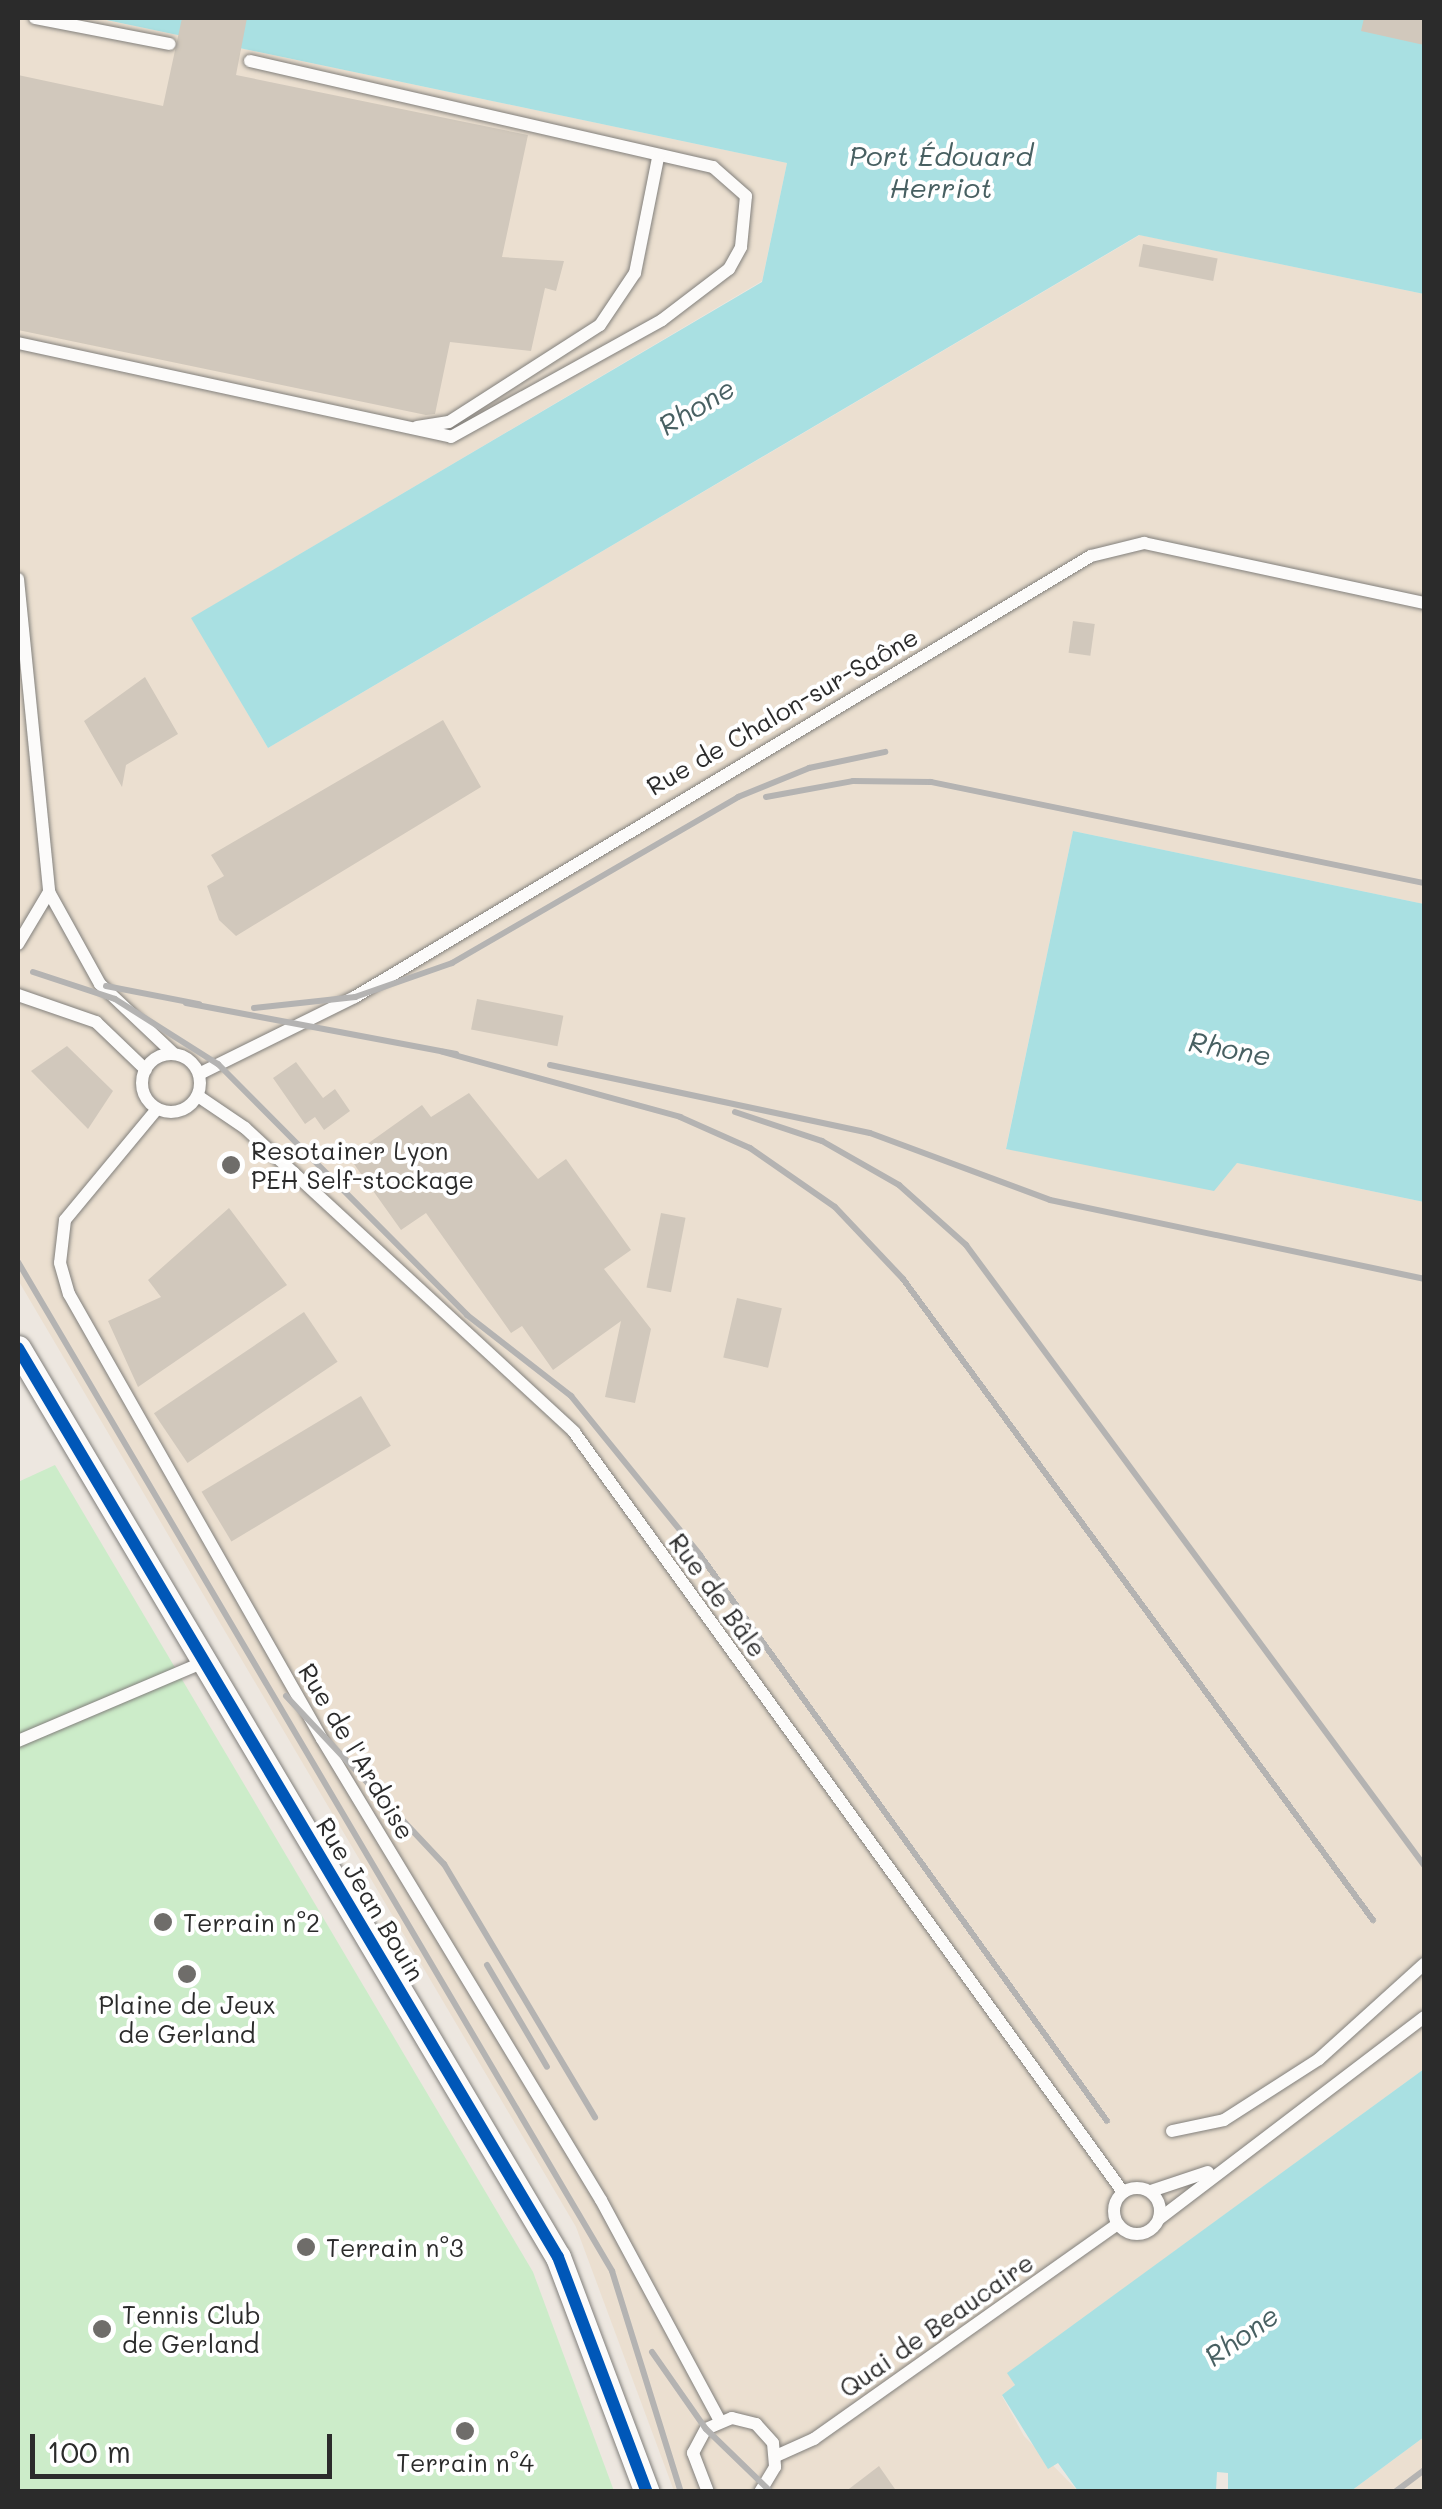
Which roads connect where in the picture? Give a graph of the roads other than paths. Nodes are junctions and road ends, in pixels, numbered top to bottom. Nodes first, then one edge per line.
1 (35, 18) edge
2 (170, 44) dead end
3 (250, 61) dead end
4 (658, 158) junction
5 (18, 343) edge
6 (418, 427) junction
7 (18, 579) edge
8 (1424, 602) edge
9 (50, 892) junction
10 (18, 944) edge
11 (18, 995) edge
12 (174, 1054) junction
13 (146, 1070) junction
14 (199, 1074) junction
15 (198, 1096) junction
16 (157, 1109) junction
17 (18, 1348) edge
18 (204, 1662) junction
19 (18, 1741) edge
20 (1424, 1964) edge
21 (1424, 2017) edge
22 (1172, 2131) dead end
23 (1220, 2167) junction
24 (1123, 2192) junction
25 (1152, 2192) junction
26 (1159, 2219) junction
27 (1118, 2224) junction
28 (720, 2420) junction
29 (776, 2456) junction
30 (647, 2492) edge
31 (708, 2492) edge
32 (760, 2492) edge

1 - 2 lane
3 - 4 lane
4 - 6 lane
4 - 6 lane
5 - 6 lane
7 - 9 lane
8 - 14 lane, Rue de Chalon-sur-Saône
9 - 10 lane
9 - 12 lane
11 - 13 lane
12 - 13 lane
12 - 14 lane
13 - 16 lane
14 - 15 lane
15 - 16 lane
15 - 24 lane, Rue de Bâle
16 - 28 lane, Rue de l'Ardoise
17 - 18 street, Rue Jean Bouin
18 - 19 lane
18 - 30 street, Rue Jean Bouin
20 - 22 lane
21 - 23 lane
23 - 25 lane
23 - 26 lane
24 - 25 lane
24 - 27 lane
25 - 26 lane
26 - 27 lane, Quai de Beaucaire
27 - 29 lane, Quai de Beaucaire
28 - 29 lane
28 - 31 lane
29 - 32 lane

